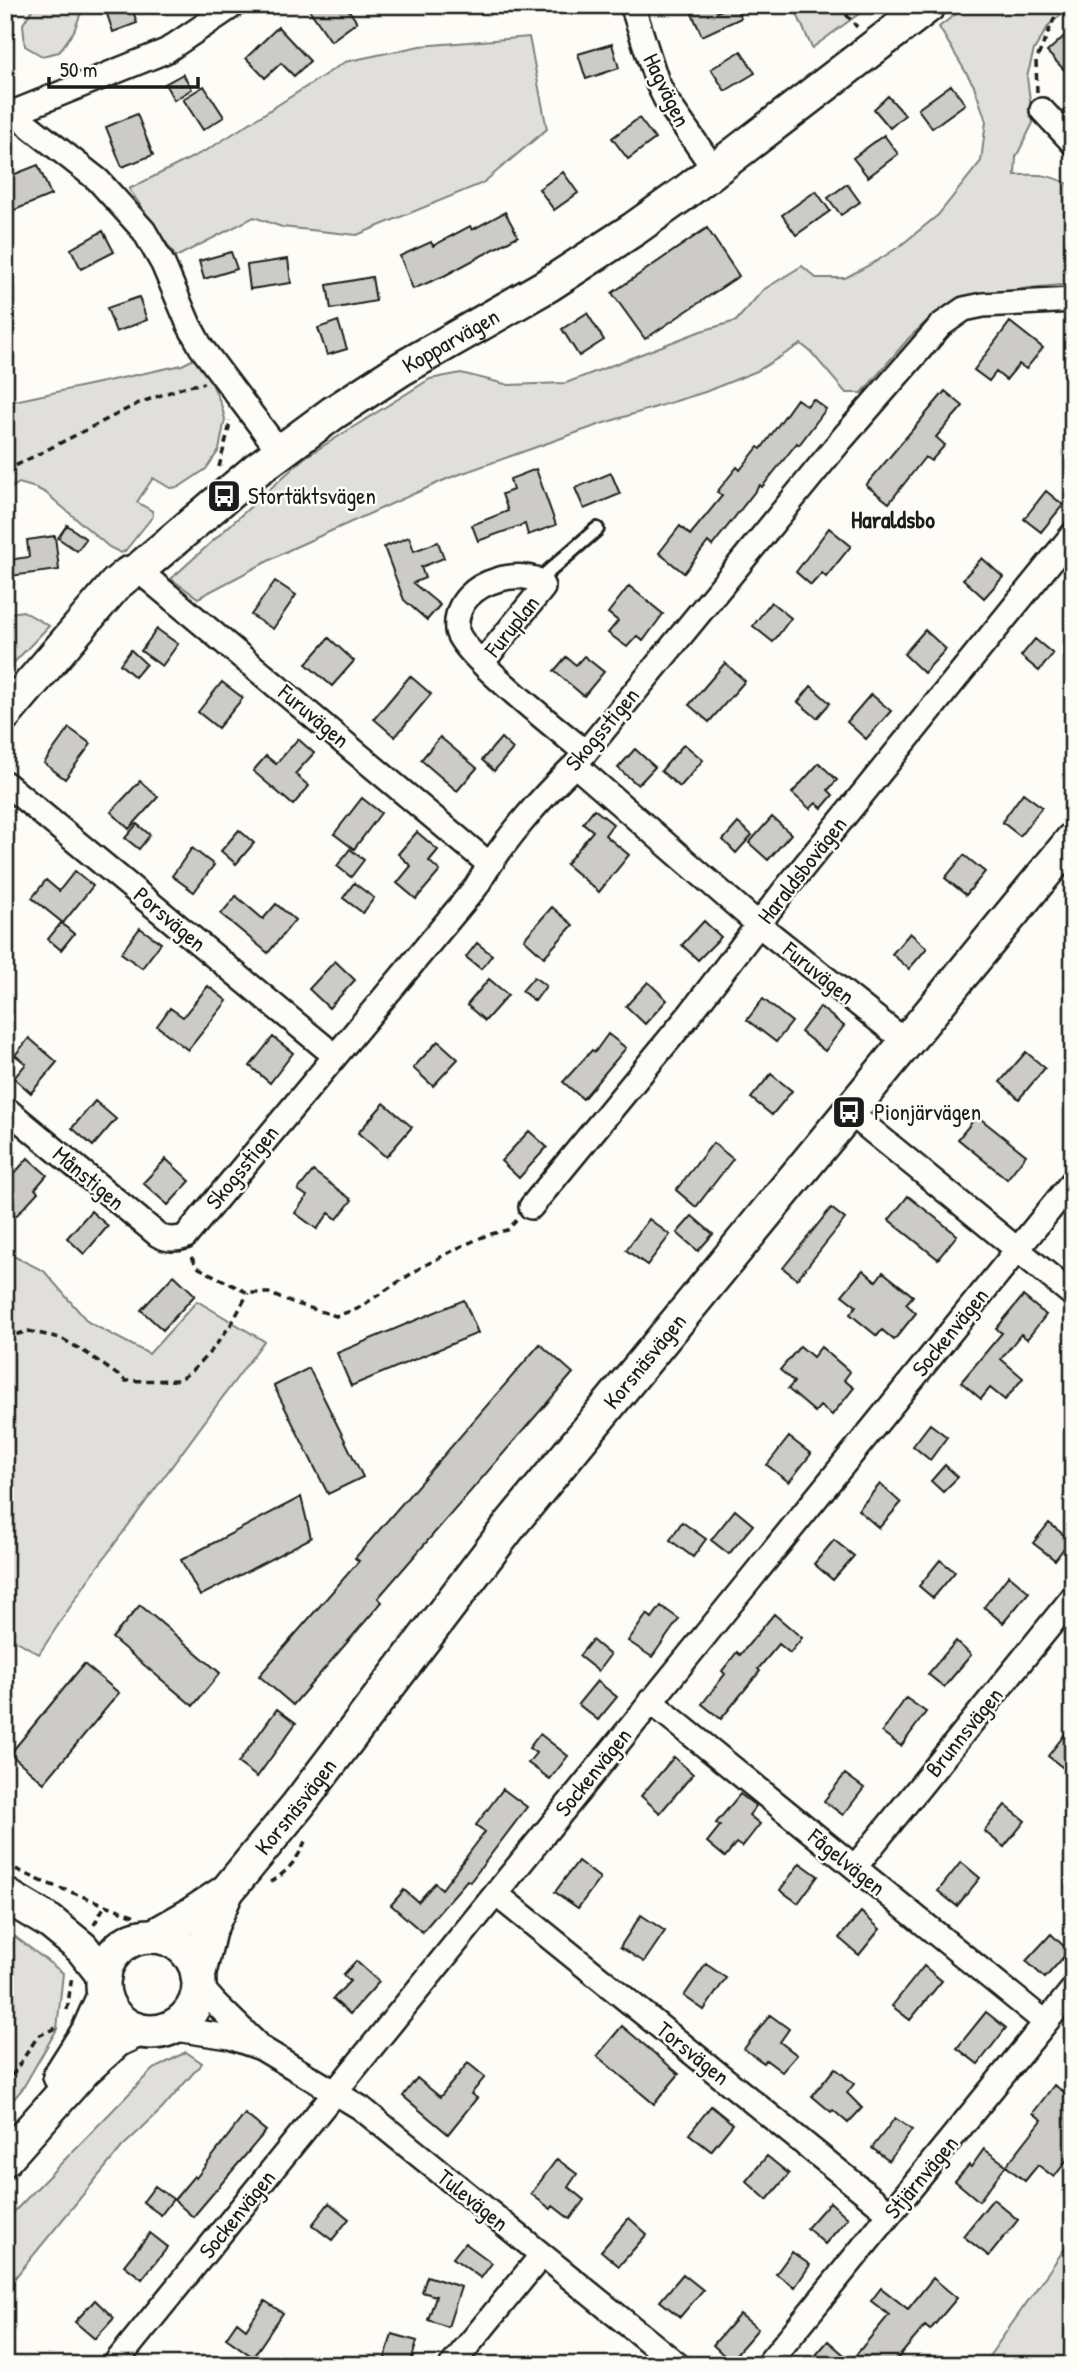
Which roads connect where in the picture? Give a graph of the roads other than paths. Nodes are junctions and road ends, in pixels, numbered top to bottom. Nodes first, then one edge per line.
1 (234, 5) edge
2 (632, 5) edge
3 (929, 5) edge
4 (1042, 110) road end
5 (8, 112) edge
6 (1073, 143) edge
7 (714, 169) junction
8 (1073, 300) edge
9 (280, 452) junction
10 (597, 529) dead end
11 (1073, 534) edge
12 (138, 570) junction
13 (539, 580) junction
14 (482, 663) junction
15 (5, 714) edge
16 (580, 758) junction
17 (5, 783) edge
18 (1073, 839) edge
19 (489, 864) junction
20 (759, 925) junction
21 (906, 1042) junction
22 (334, 1055) junction
23 (5, 1108) edge
24 (849, 1112) junction
25 (1073, 1181) edge
26 (531, 1206) road end
27 (177, 1239) joint
28 (1017, 1251) junction
29 (1073, 1295) edge
30 (1073, 1597) edge
31 (650, 1701) junction
32 (855, 1867) junction
33 (227, 1891) junction
34 (496, 1894) junction
35 (5, 1895) edge
36 (50, 1922) junction
37 (143, 1931) junction
38 (198, 1981) junction
39 (104, 1986) junction
40 (1073, 1989) edge
41 (1045, 2022) junction
42 (153, 2029) junction
43 (261, 2048) junction
44 (335, 2092) junction
45 (5, 2149) edge
46 (5, 2159) edge
47 (890, 2213) junction
48 (541, 2256) junction
49 (114, 2365) edge
50 (452, 2365) edge
51 (678, 2365) edge
52 (767, 2365) edge

1 - 5 street
2 - 7 street, Hagvägen
3 - 7 street, Kopparvägen
4 - 6 street
5 - 9 street
7 - 9 street, Kopparvägen
8 - 16 street, Skogsstigen
9 - 12 street, Kopparvägen
10 - 13 lane
11 - 20 street, Haraldsbovägen
12 - 15 street, Kopparvägen
12 - 19 street, Furuvägen
13 - 14 street, Furuplan
13 - 14 street, Furuplan
14 - 16 street, Furuplan
16 - 19 street, Skogsstigen
16 - 20 street, Furuvägen
17 - 22 street, Porsvägen
18 - 21 street, Korsnäsvägen
19 - 22 street, Skogsstigen
20 - 21 street, Furuvägen
20 - 26 street, Haraldsbovägen
21 - 24 street, Korsnäsvägen
22 - 27 street, Skogsstigen
23 - 27 street, Månstigen
24 - 28 street
24 - 33 street, Korsnäsvägen
25 - 28 street, Sockenvägen
28 - 29 street
28 - 31 street, Sockenvägen
30 - 32 street, Brunnsvägen
31 - 32 street, Fågelvägen
31 - 34 street, Sockenvägen
32 - 41 street, Fågelvägen
33 - 37 street, Korsnäsvägen
33 - 38 street, Korsnäsvägen
34 - 44 street, Sockenvägen
34 - 47 street, Torsvägen
35 - 36 street
36 - 37 street
36 - 39 street
37 - 38 street
37 - 39 street
38 - 42 street
38 - 43 street, Tulevägen
39 - 42 street
39 - 45 street
40 - 41 street, Stjärnvägen
41 - 47 street, Stjärnvägen
42 - 43 street, Tulevägen
42 - 46 street
43 - 44 street, Tulevägen
44 - 48 street, Tulevägen
44 - 49 street, Sockenvägen
47 - 52 street, Stjärnvägen
48 - 50 street
48 - 51 street, Tulevägen

